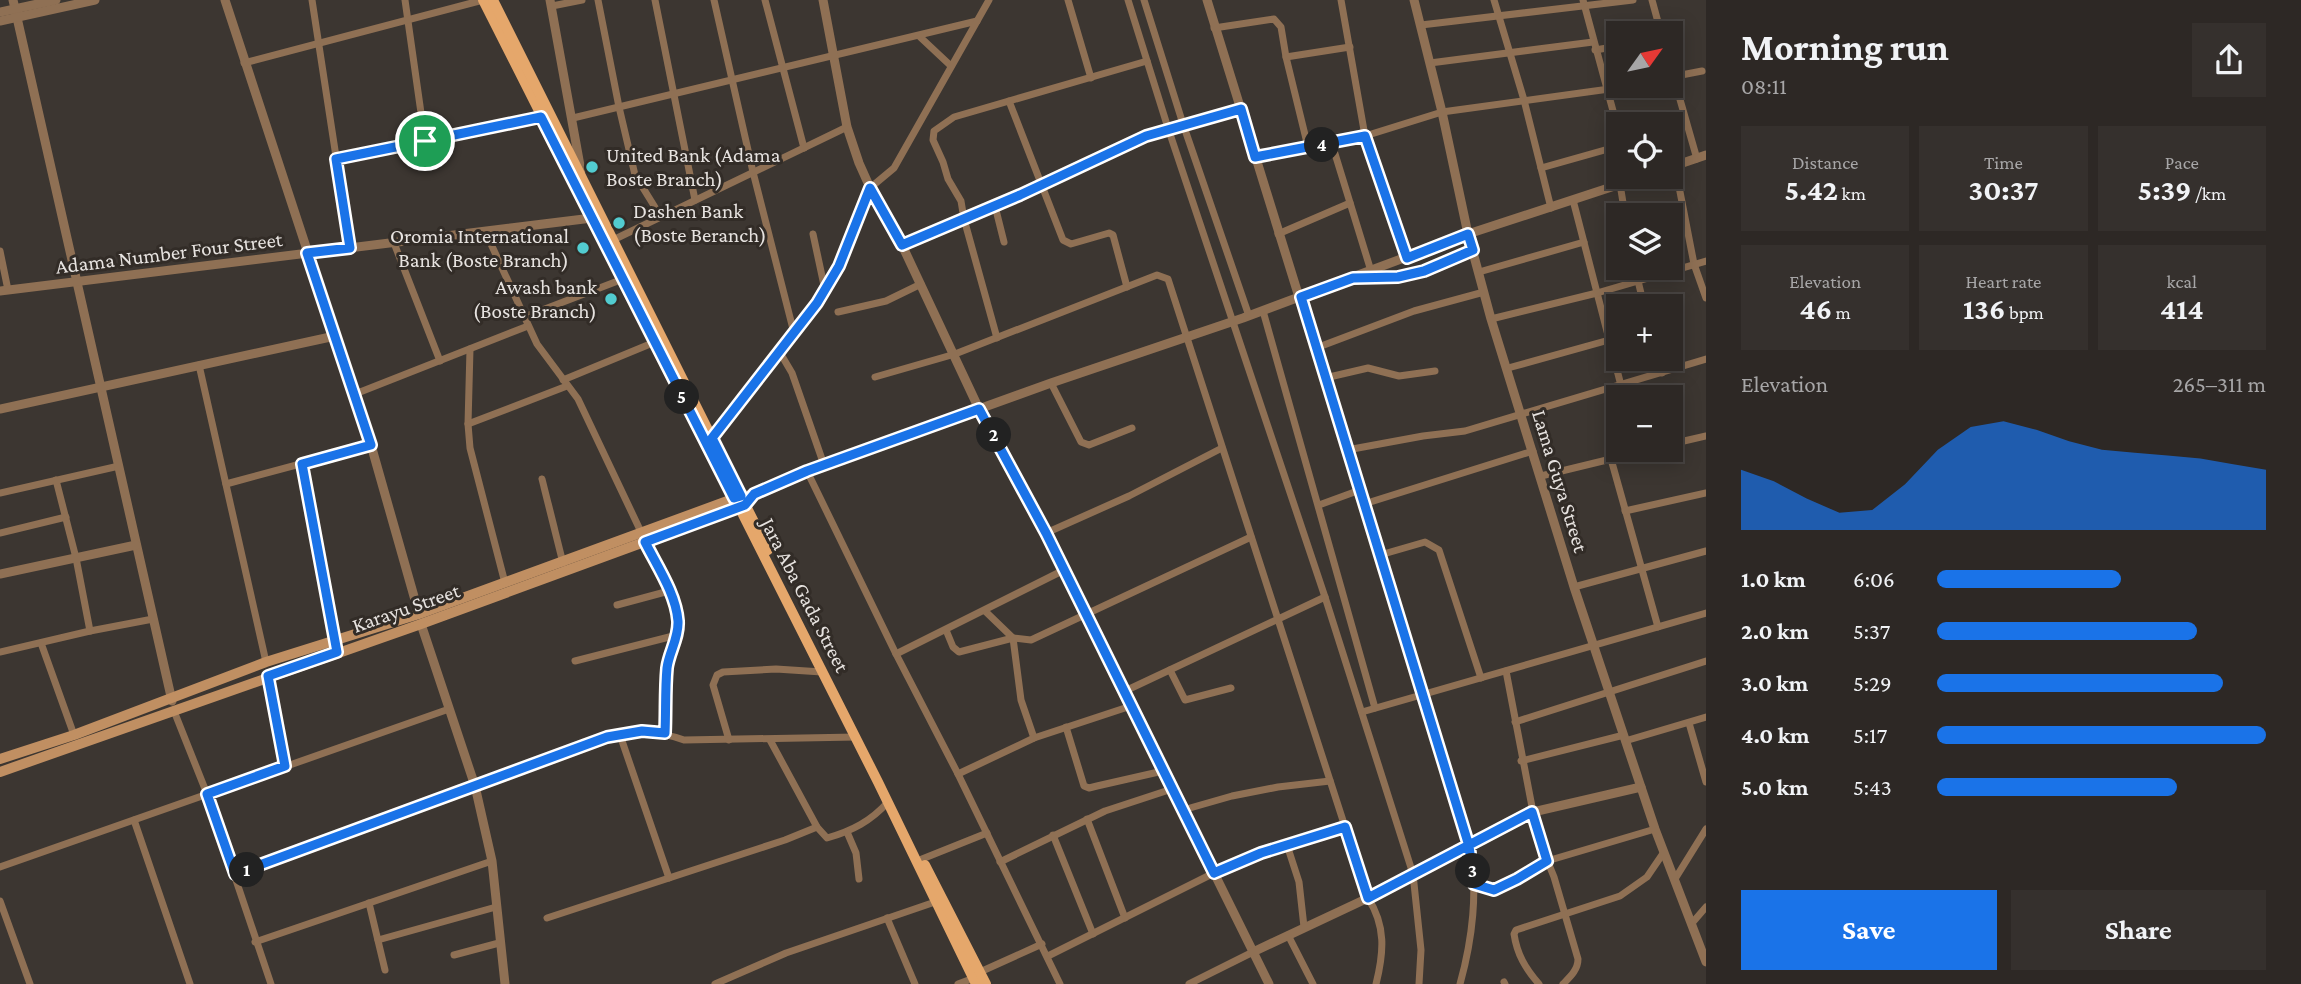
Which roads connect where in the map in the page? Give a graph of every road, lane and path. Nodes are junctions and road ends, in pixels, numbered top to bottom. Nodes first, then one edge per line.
1 (56, 0) edge
2 (96, 0) edge
3 (225, 0) edge
4 (313, 0) edge
5 (405, 0) edge
6 (483, 0) edge
7 (493, 0) edge
8 (582, 0) edge
9 (598, 0) edge
10 (655, 0) edge
11 (714, 0) edge
12 (765, 0) edge
13 (823, 0) edge
14 (989, 0) edge
15 (1068, 0) edge
16 (1128, 0) edge
17 (1144, 0) edge
18 (1207, 0) edge
19 (1342, 0) edge
20 (1414, 0) edge
21 (1494, 0) edge
22 (1633, 0) edge
23 (1652, 0) edge
24 (551, 3) edge
25 (1583, 3) edge
26 (15, 9) edge
27 (0, 12) edge
28 (1498, 16) junction
29 (408, 19) junction
30 (977, 20) junction
31 (0, 21) edge
32 (1658, 21) edge
33 (1420, 25) junction
34 (1214, 29) junction
35 (919, 36) junction
36 (319, 43) junction
37 (1594, 46) junction
38 (1606, 46) edge
39 (1350, 47) junction
40 (1508, 52) junction
41 (834, 56) junction
42 (1286, 57) junction
43 (1147, 61) junction
44 (244, 63) junction
45 (1430, 63) junction
46 (951, 66) junction
47 (782, 69) junction
48 (1702, 71) dead end
49 (1684, 73) edge
50 (1091, 78) junction
51 (732, 80) junction
52 (1606, 88) edge
53 (1606, 91) edge
54 (675, 94) junction
55 (1680, 98) edge
56 (1524, 100) junction
57 (1009, 102) junction
58 (619, 107) junction
59 (1241, 109) junction
60 (1442, 112) junction
61 (541, 117) junction
62 (573, 118) junction
63 (1183, 124) junction
64 (847, 127) junction
65 (1168, 128) junction
66 (1365, 136) junction
67 (425, 141) junction
68 (1332, 144) junction
69 (1308, 147) junction
70 (804, 148) junction
71 (1606, 150) edge
72 (1255, 157) junction
73 (1701, 157) edge
74 (336, 159) junction
75 (1683, 163) edge
76 (1541, 168) junction
77 (753, 172) junction
78 (581, 173) junction
79 (1041, 185) junction
80 (1606, 189) edge
81 (1678, 189) edge
82 (871, 190) junction
83 (695, 200) junction
84 (1573, 200) junction
85 (1350, 203) junction
86 (995, 206) junction
87 (1551, 208) junction
88 (662, 216) junction
89 (592, 218) junction
90 (964, 219) junction
91 (485, 231) junction
92 (813, 234) dead end
93 (1278, 234) junction
94 (1468, 234) junction
95 (613, 240) junction
96 (1004, 242) dead end
97 (1584, 242) junction
98 (394, 243) junction
99 (902, 245) junction
100 (350, 248) junction
101 (1473, 250) junction
102 (0, 251) edge
103 (307, 253) junction
104 (1407, 258) junction
105 (1706, 261) edge
106 (1694, 264) junction
107 (1371, 271) junction
108 (1479, 272) junction
109 (1353, 278) junction
110 (623, 279) junction
111 (76, 281) junction
112 (1637, 281) junction
113 (921, 284) junction
114 (1127, 287) junction
115 (825, 290) junction
116 (4, 291) edge
117 (1484, 292) junction
118 (1597, 293) junction
119 (1641, 294) edge
120 (1301, 297) junction
121 (1706, 298) edge
122 (1264, 311) junction
123 (838, 312) dead end
124 (1249, 316) junction
125 (524, 317) junction
126 (1492, 319) junction
127 (1234, 321) junction
128 (528, 326) junction
129 (1606, 328) edge
130 (794, 333) junction
131 (335, 335) junction
132 (1185, 336) junction
133 (997, 338) junction
134 (1606, 341) edge
135 (655, 342) junction
136 (1316, 348) junction
137 (470, 349) junction
138 (779, 351) junction
139 (955, 354) junction
140 (1706, 359) edge
141 (440, 361) junction
142 (200, 365) junction
143 (1508, 368) junction
144 (1435, 371) dead end
145 (1617, 371) edge
146 (1662, 373) joint
147 (874, 377) dead end
148 (1325, 378) junction
149 (565, 383) junction
150 (1051, 383) junction
151 (1621, 385) joint
152 (101, 387) junction
153 (1606, 389) edge
154 (355, 394) junction
155 (0, 409) edge
156 (979, 409) junction
157 (1522, 414) junction
158 (468, 424) junction
159 (1132, 428) dead end
160 (1706, 436) edge
161 (712, 438) junction
162 (1683, 441) edge
163 (371, 445) junction
164 (1222, 448) junction
165 (1348, 450) junction
166 (1533, 451) junction
167 (1606, 460) edge
168 (1612, 462) edge
169 (302, 464) junction
170 (824, 465) junction
171 (119, 466) junction
172 (807, 471) junction
173 (1541, 476) junction
174 (542, 479) dead end
175 (56, 480) junction
176 (226, 484) junction
177 (1360, 490) junction
178 (0, 493) edge
179 (1706, 493) edge
180 (740, 501) junction
181 (1364, 503) junction
182 (1319, 505) junction
183 (1625, 511) junction
184 (65, 517) junction
185 (0, 533) edge
186 (1046, 533) junction
187 (643, 537) junction
188 (1251, 537) junction
189 (136, 545) junction
190 (1706, 551) edge
191 (1380, 555) junction
192 (76, 558) junction
193 (564, 567) junction
194 (1641, 569) junction
195 (1064, 570) junction
196 (0, 574) edge
197 (505, 583) junction
198 (1574, 587) junction
199 (669, 591) junction
200 (1325, 597) junction
201 (617, 605) dead end
202 (985, 611) junction
203 (1706, 613) edge
204 (1086, 615) junction
205 (153, 619) junction
206 (420, 619) junction
207 (1277, 619) junction
208 (1658, 627) junction
209 (946, 630) junction
210 (90, 631) junction
211 (677, 635) junction
212 (1013, 638) junction
213 (336, 640) junction
214 (41, 643) junction
215 (1594, 645) junction
216 (0, 652) edge
217 (337, 652) junction
218 (896, 654) junction
219 (1706, 661) edge
220 (266, 662) junction
221 (575, 662) dead end
222 (1170, 670) junction
223 (1506, 671) junction
224 (822, 672) junction
225 (268, 676) junction
226 (1481, 678) junction
227 (1231, 688) dead end
228 (1125, 691) junction
229 (1610, 692) junction
230 (1422, 694) junction
231 (171, 699) junction
232 (1131, 706) junction
233 (1375, 708) junction
234 (449, 709) junction
235 (174, 711) junction
236 (1362, 712) junction
237 (1706, 717) edge
238 (1515, 722) junction
239 (1689, 723) junction
240 (1066, 727) junction
241 (665, 733) junction
242 (74, 735) junction
243 (620, 735) junction
244 (856, 737) junction
245 (1034, 738) junction
246 (1625, 738) junction
247 (729, 740) junction
248 (770, 740) junction
249 (0, 760) edge
250 (1521, 761) junction
251 (285, 766) junction
252 (1163, 771) junction
253 (0, 772) edge
254 (958, 774) junction
255 (1330, 781) junction
256 (1706, 782) edge
257 (475, 786) junction
258 (1641, 787) junction
259 (1172, 789) junction
260 (207, 794) junction
261 (888, 802) junction
262 (1182, 810) junction
263 (1532, 812) junction
264 (1087, 819) junction
265 (134, 820) junction
266 (817, 827) junction
267 (1345, 827) junction
268 (1655, 829) junction
269 (1706, 829) edge
270 (847, 832) junction
271 (987, 833) junction
272 (1053, 835) junction
273 (1287, 845) junction
274 (1469, 846) junction
275 (1664, 852) junction
276 (922, 859) junction
277 (492, 861) junction
278 (1547, 861) junction
279 (1000, 862) junction
280 (0, 867) edge
281 (1214, 873) junction
282 (235, 874) junction
283 (1413, 874) junction
284 (669, 878) junction
285 (859, 879) dead end
286 (1675, 879) junction
287 (1474, 884) junction
288 (1368, 898) junction
289 (0, 901) edge
290 (935, 902) junction
291 (369, 903) junction
292 (496, 906) junction
293 (1706, 907) edge
294 (1564, 915) junction
295 (547, 918) dead end
296 (887, 918) junction
297 (1125, 918) junction
298 (1693, 922) junction
299 (1304, 927) junction
300 (1093, 934) junction
301 (1288, 935) junction
302 (377, 940) junction
303 (255, 942) junction
304 (499, 943) junction
305 (1042, 944) junction
306 (1253, 951) junction
307 (454, 955) dead end
308 (1048, 956) junction
309 (1706, 962) edge
310 (385, 970) dead end
311 (977, 978) edge
312 (30, 984) edge
313 (190, 984) edge
314 (271, 984) edge
315 (505, 984) edge
316 (715, 984) edge
317 (915, 984) edge
318 (958, 984) edge
319 (986, 984) edge
320 (1060, 984) edge
321 (1189, 984) edge
322 (1269, 984) edge
323 (1313, 984) edge
324 (1376, 984) edge
325 (1419, 984) edge
326 (1460, 984) edge
327 (1539, 984) edge
328 (1563, 984) edge

1 - 26 street
2 - 26 street
3 - 44 street
4 - 36 street
5 - 29 street
6 - 29 street
6 - 61 main road, Jara Aba Gada Street
7 - 78 main road, Jara Aba Gada Street
8 - 24 street
9 - 58 street
10 - 54 street
11 - 51 street
12 - 47 street
13 - 41 street
14 - 30 street
15 - 50 street
16 - 43 street
17 - 63 street
18 - 34 street
19 - 39 street
20 - 33 street, Lama Guya Street
21 - 28 street
22 - 25 street
23 - 32 street
24 - 62 street
25 - 28 street
25 - 37 street
26 - 27 street
26 - 31 street
26 - 111 street
28 - 33 street
28 - 40 street
29 - 36 street
29 - 67 street
30 - 35 street
30 - 46 street
33 - 45 street, Lama Guya Street
34 - 42 street
34 - 59 street
35 - 41 street
35 - 46 street
36 - 44 street
36 - 74 street
37 - 38 street
37 - 40 street
37 - 52 street
39 - 42 street
39 - 66 street
40 - 45 street
40 - 56 street
41 - 47 street
41 - 64 street
42 - 69 street
43 - 50 street
43 - 65 street
44 - 103 street
45 - 60 street, Lama Guya Street
46 - 82 street
47 - 51 street
47 - 70 street
48 - 49 street
50 - 57 street
51 - 54 street
51 - 77 street
53 - 56 street
54 - 58 street
54 - 83 street
55 - 73 street
56 - 60 street
56 - 76 street
57 - 79 street
57 - 90 street
58 - 62 street
58 - 88 street
59 - 63 street
59 - 72 street
60 - 66 street
60 - 94 street, Lama Guya Street
61 - 67 street
61 - 89 main road, Jara Aba Gada Street
62 - 78 street
63 - 65 street
63 - 124 street
64 - 70 street
64 - 82 street
65 - 79 street
65 - 127 street
66 - 68 street
66 - 104 street
67 - 74 street
68 - 69 street
68 - 85 street
69 - 72 street
70 - 77 street
71 - 76 street
72 - 93 street
73 - 75 street
74 - 100 street
76 - 87 street
77 - 83 street
77 - 130 street
78 - 95 main road, Jara Aba Gada Street
79 - 86 street
79 - 114 street
80 - 84 street
81 - 106 street
82 - 99 street
82 - 115 street
83 - 88 street
84 - 87 street
84 - 97 street
85 - 93 street
85 - 107 street
86 - 90 street
86 - 96 street
87 - 94 street
88 - 95 street
89 - 91 street, Adama Number Four Street
89 - 110 main road, Jara Aba Gada Street
90 - 99 street
90 - 133 street
91 - 98 street, Adama Number Four Street
91 - 125 street
92 - 115 street
93 - 120 street
94 - 101 street, Lama Guya Street
94 - 104 street
95 - 161 main road, Jara Aba Gada Street
97 - 108 street
97 - 118 street
98 - 100 street, Adama Number Four Street
98 - 141 street
99 - 113 street
100 - 103 street, Adama Number Four Street
101 - 108 street, Lama Guya Street
101 - 109 street
102 - 116 street
103 - 111 street, Adama Number Four Street
103 - 131 street
104 - 107 street
105 - 106 street
106 - 112 street
106 - 121 street
107 - 109 street
108 - 117 street, Lama Guya Street
109 - 120 street
110 - 125 street
110 - 135 main road, Jara Aba Gada Street
111 - 116 street, Adama Number Four Street
111 - 152 street
112 - 118 street
112 - 119 street
113 - 123 street
113 - 139 street
114 - 132 street
114 - 133 street
115 - 130 street
117 - 126 street, Lama Guya Street
117 - 136 street
118 - 126 street
118 - 129 street
120 - 122 street
120 - 136 street
122 - 124 street
122 - 182 street
124 - 127 street
125 - 128 street
126 - 143 street, Lama Guya Street
127 - 132 street
127 - 200 street
128 - 137 street
128 - 149 street
130 - 138 street
131 - 142 street
131 - 154 street
132 - 150 street
132 - 164 street
133 - 139 street
134 - 143 street
135 - 149 street
135 - 180 main road, Jara Aba Gada Street
136 - 148 street
137 - 141 street
137 - 158 street
138 - 161 street
138 - 170 street
139 - 147 street
139 - 156 street
140 - 146 street
141 - 154 street
142 - 152 street
142 - 176 street
143 - 157 street, Lama Guya Street
144 - 148 street
145 - 151 street
146 - 151 street
148 - 165 street
149 - 158 street
149 - 187 street
150 - 156 street
150 - 159 street
152 - 155 street
152 - 171 street
153 - 157 street
154 - 163 street
156 - 170 street
156 - 186 street
157 - 165 street
157 - 166 street, Lama Guya Street
158 - 197 street
160 - 162 street
161 - 180 main road, Jara Aba Gada Street
163 - 169 street
163 - 206 street
164 - 186 street
164 - 188 street
165 - 177 street
166 - 173 street, Lama Guya Street
166 - 181 street
167 - 173 street
168 - 183 street
169 - 176 street
169 - 213 street
170 - 172 street
171 - 175 street
171 - 189 street
172 - 180 street
172 - 218 street
173 - 198 street, Lama Guya Street
174 - 193 street
175 - 178 street
175 - 184 street
176 - 220 street
177 - 181 street
177 - 182 street
179 - 183 street
180 - 187 main road, Karayu Street
180 - 224 main road, Jara Aba Gada Street
180 - 276 main road, Jara Aba Gada Street
181 - 191 street
182 - 233 street
183 - 194 street
184 - 185 street
184 - 192 street
186 - 195 street
187 - 193 main road, Karayu Street
187 - 199 street
188 - 204 street
188 - 207 street
189 - 192 street
189 - 205 street
190 - 194 street
191 - 226 street
191 - 230 street
192 - 196 street
192 - 210 street
193 - 197 main road, Karayu Street
193 - 206 main road, Karayu Street
194 - 198 street
194 - 208 street
195 - 202 street
195 - 204 street
197 - 206 main road, Karayu Street
198 - 215 street, Lama Guya Street
199 - 201 street
199 - 211 street
200 - 207 street
200 - 236 street
202 - 209 street
202 - 212 street
203 - 208 street
204 - 212 street
204 - 228 street
205 - 210 street
205 - 231 street
206 - 213 main road, Karayu Street
206 - 217 main road, Karayu Street
206 - 234 street
207 - 222 street
207 - 255 street
208 - 215 street
209 - 212 street
209 - 218 street
210 - 214 street
211 - 221 street
211 - 241 street
212 - 245 street
213 - 217 street
213 - 220 main road, Karayu Street
214 - 216 street
214 - 242 street
215 - 223 street
215 - 229 street, Lama Guya Street
217 - 225 main road, Karayu Street
218 - 254 street
219 - 229 street
220 - 231 main road, Karayu Street
222 - 227 street
222 - 228 street
223 - 226 street
223 - 238 street
224 - 244 main road, Jara Aba Gada Street
224 - 247 street
225 - 235 main road, Karayu Street
225 - 251 street
226 - 230 street
228 - 232 street
229 - 238 street
229 - 246 street, Lama Guya Street
230 - 233 street
230 - 274 street
231 - 235 street
231 - 242 main road, Karayu Street
232 - 240 street
232 - 252 street
233 - 236 street
234 - 251 street
234 - 257 street
235 - 253 main road, Karayu Street
235 - 260 street
236 - 283 street
237 - 239 street
238 - 250 street
239 - 246 street
239 - 256 street
240 - 245 street
240 - 252 street
241 - 243 street
241 - 247 street
242 - 249 main road, Karayu Street
243 - 257 street
243 - 284 street
244 - 248 street
244 - 261 main road, Jara Aba Gada Street
245 - 254 street
246 - 250 street
246 - 258 street, Lama Guya Street
247 - 248 street
248 - 266 street
250 - 263 street
251 - 260 street
252 - 259 street
254 - 271 street
255 - 262 street
255 - 267 street
257 - 277 street
257 - 282 street
258 - 263 street
258 - 268 street, Lama Guya Street
259 - 262 street
259 - 264 street
260 - 265 street
260 - 282 street
261 - 270 street
261 - 290 main road, Jara Aba Gada Street
262 - 281 street
263 - 274 street
263 - 278 street
264 - 272 street
264 - 297 street
265 - 280 street
265 - 313 street
266 - 270 street
266 - 284 street
267 - 273 street
267 - 288 street
268 - 275 street, Lama Guya Street
268 - 278 street
269 - 286 street
270 - 285 street
271 - 276 street
271 - 279 street
272 - 279 street
272 - 300 street
273 - 281 street
273 - 299 street
274 - 283 street
274 - 287 street
275 - 286 street, Lama Guya Street
275 - 294 street
276 - 311 main road, Jara Aba Gada Street
277 - 291 street
277 - 292 street
278 - 287 street
278 - 294 street
279 - 305 street
281 - 297 street
281 - 306 street
282 - 303 street
283 - 288 street
283 - 325 street
284 - 295 street
286 - 298 street, Lama Guya Street
287 - 326 street
288 - 299 street
288 - 324 street
289 - 312 street
290 - 296 street
290 - 311 main road, Jara Aba Gada Street
291 - 302 street
291 - 303 street
292 - 302 street
292 - 304 street
293 - 298 street
294 - 327 street
294 - 328 street
296 - 316 street
296 - 317 street
297 - 300 street
298 - 309 street, Lama Guya Street
299 - 301 street
300 - 308 street
301 - 306 street
301 - 323 street
302 - 310 street
303 - 314 street
304 - 307 street
304 - 315 street
305 - 308 street
305 - 311 street
306 - 321 street
306 - 322 street
308 - 320 street
311 - 318 street
311 - 319 main road, Jara Aba Gada Street

